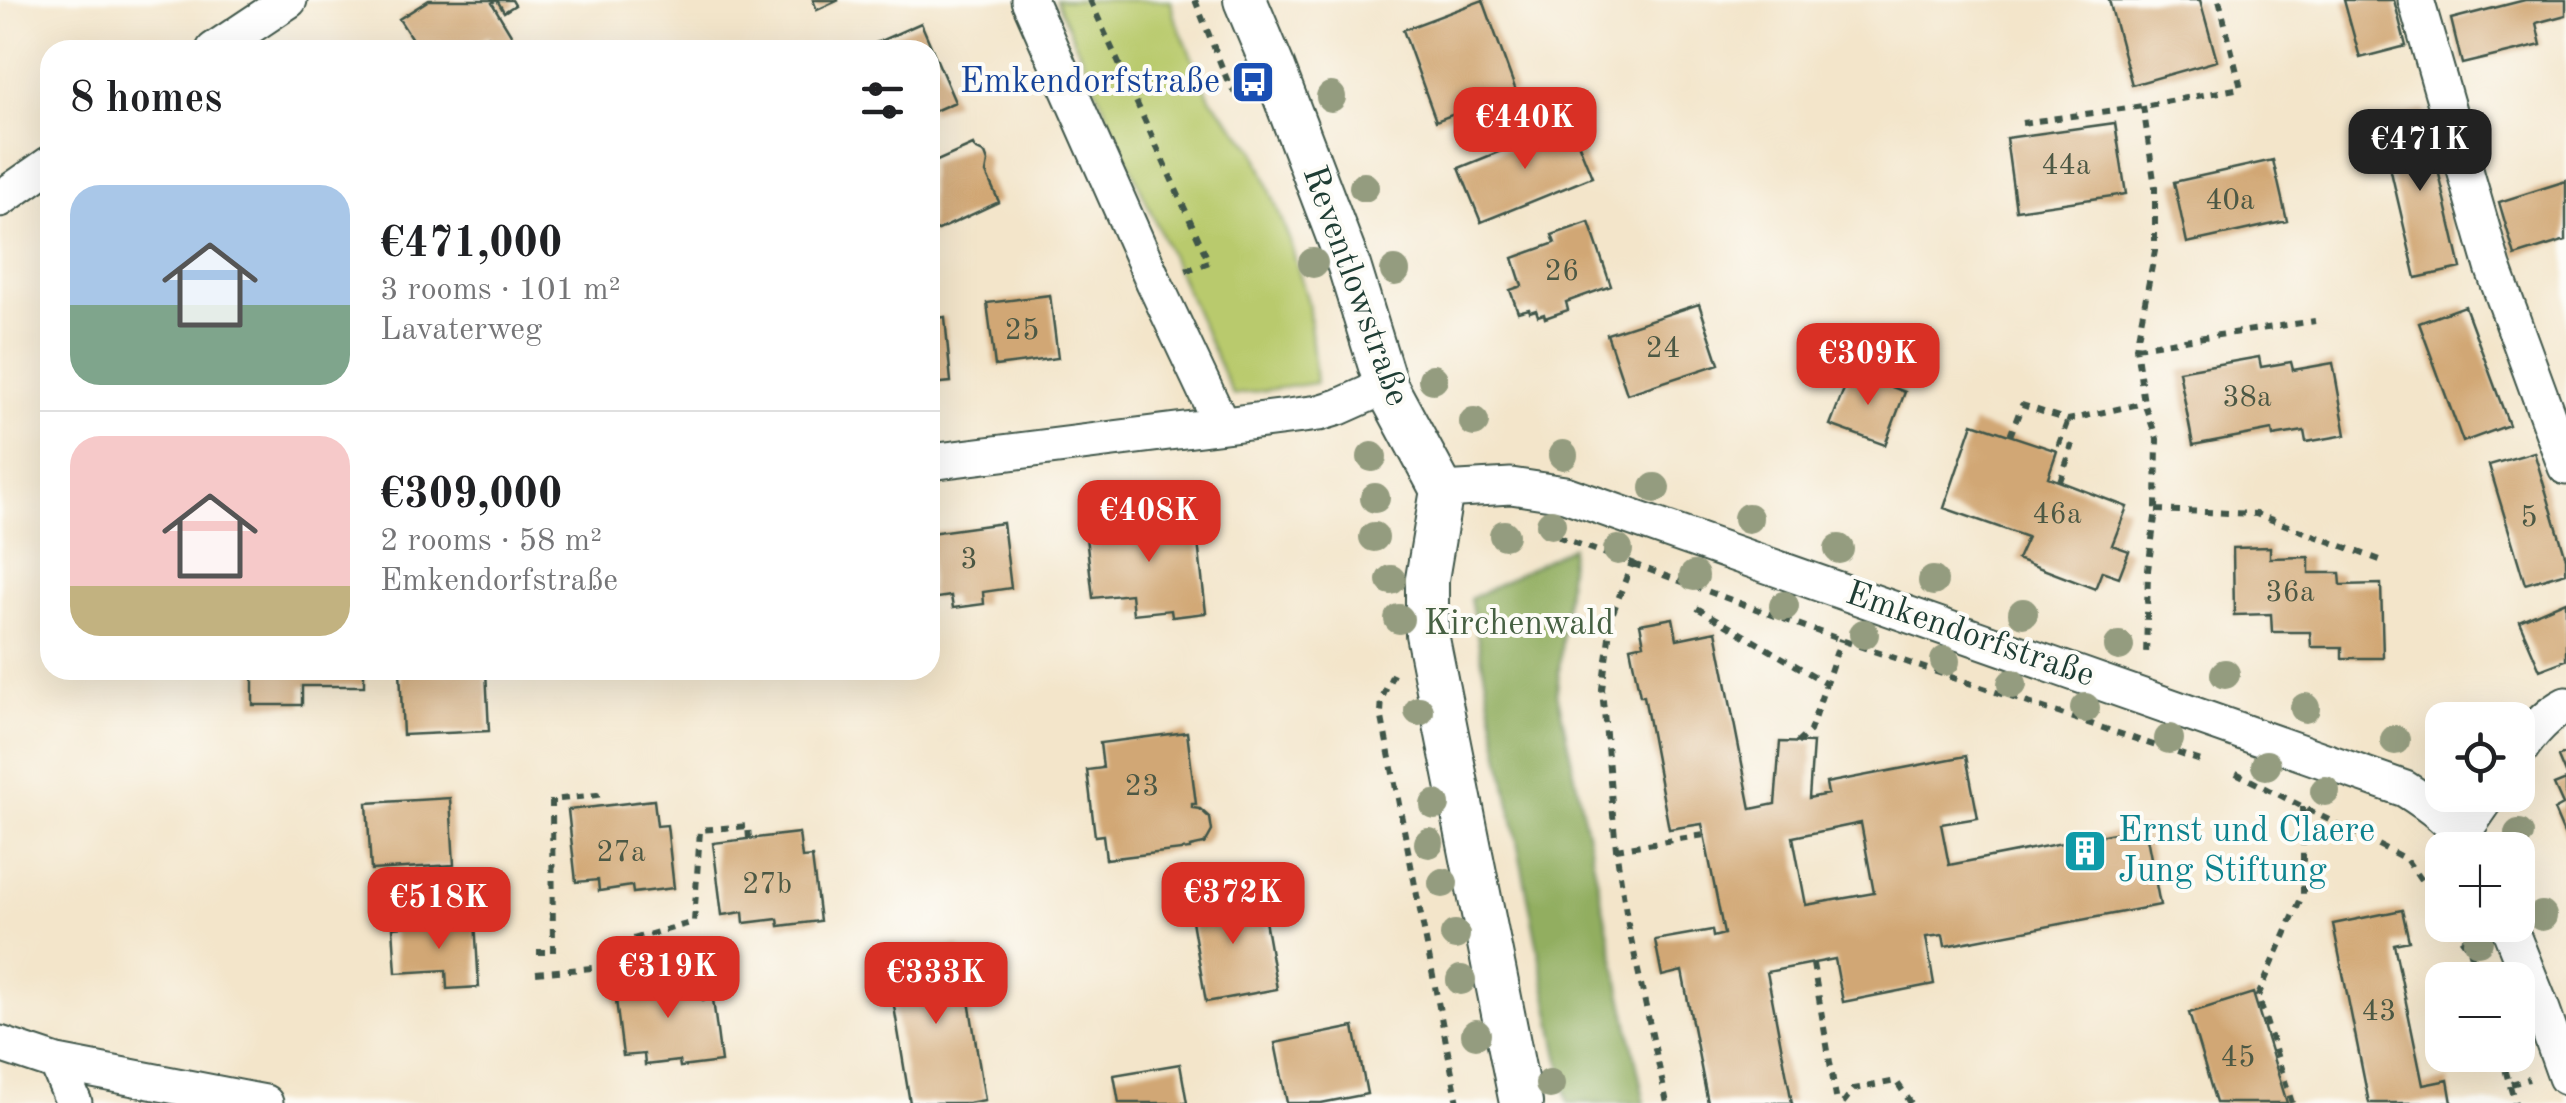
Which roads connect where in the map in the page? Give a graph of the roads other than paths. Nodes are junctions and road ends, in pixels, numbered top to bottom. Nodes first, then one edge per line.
1 (289, 0) edge
2 (1029, 0) edge
3 (1245, 0) edge
4 (2416, 0) edge
5 (260, 37) edge
6 (40, 171) edge
7 (0, 199) edge
8 (1386, 386) junction
9 (1221, 424) junction
10 (940, 461) edge
11 (2566, 467) edge
12 (1442, 490) junction
13 (2566, 704) edge
14 (2535, 730) edge
15 (2458, 832) edge
16 (2515, 942) edge
17 (0, 1044) edge
18 (57, 1063) junction
19 (2566, 1078) edge
20 (74, 1103) edge
21 (265, 1103) edge
22 (1520, 1103) edge

1 - 5 street
2 - 9 street
3 - 8 street, Reventlowstraße
4 - 11 street
6 - 7 street
8 - 9 street
8 - 12 street, Reventlowstraße
9 - 10 street
12 - 15 street, Emkendorfstraße
12 - 22 street
13 - 14 street
16 - 19 street
17 - 18 street
18 - 20 street
18 - 21 street

